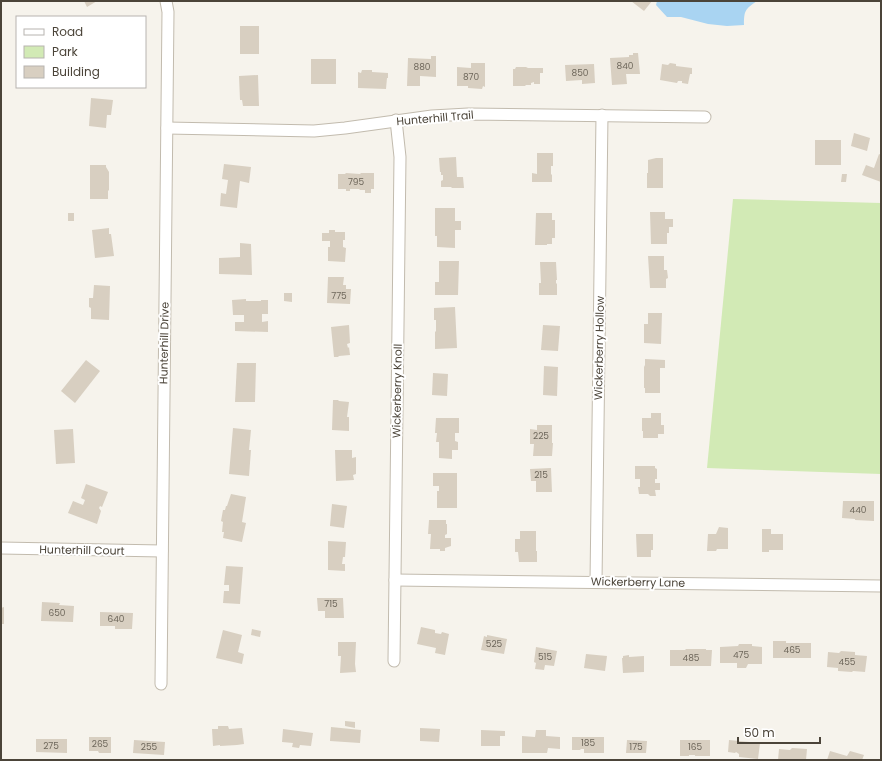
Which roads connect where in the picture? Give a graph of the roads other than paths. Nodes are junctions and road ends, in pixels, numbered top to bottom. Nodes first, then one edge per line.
1 (166, 1) edge
2 (602, 115) junction
3 (705, 117) dead end
4 (396, 120) junction
5 (167, 128) junction
6 (1, 548) edge
7 (162, 551) junction
8 (395, 580) junction
9 (596, 582) junction
10 (881, 586) edge
11 (394, 661) dead end
12 (161, 684) dead end

1 - 5 street, Hunterhill Drive
2 - 3 street, Hunterhill Trail
2 - 4 street, Hunterhill Trail
2 - 9 street, Wickerberry Hollow
4 - 5 street, Hunterhill Trail
4 - 8 street, Wickerberry Knoll
5 - 7 street, Hunterhill Drive
6 - 7 street, Hunterhill Court
7 - 12 street, Hunterhill Drive
8 - 9 street, Wickerberry Lane
8 - 11 street, Wickerberry Knoll
9 - 10 street, Wickerberry Lane

